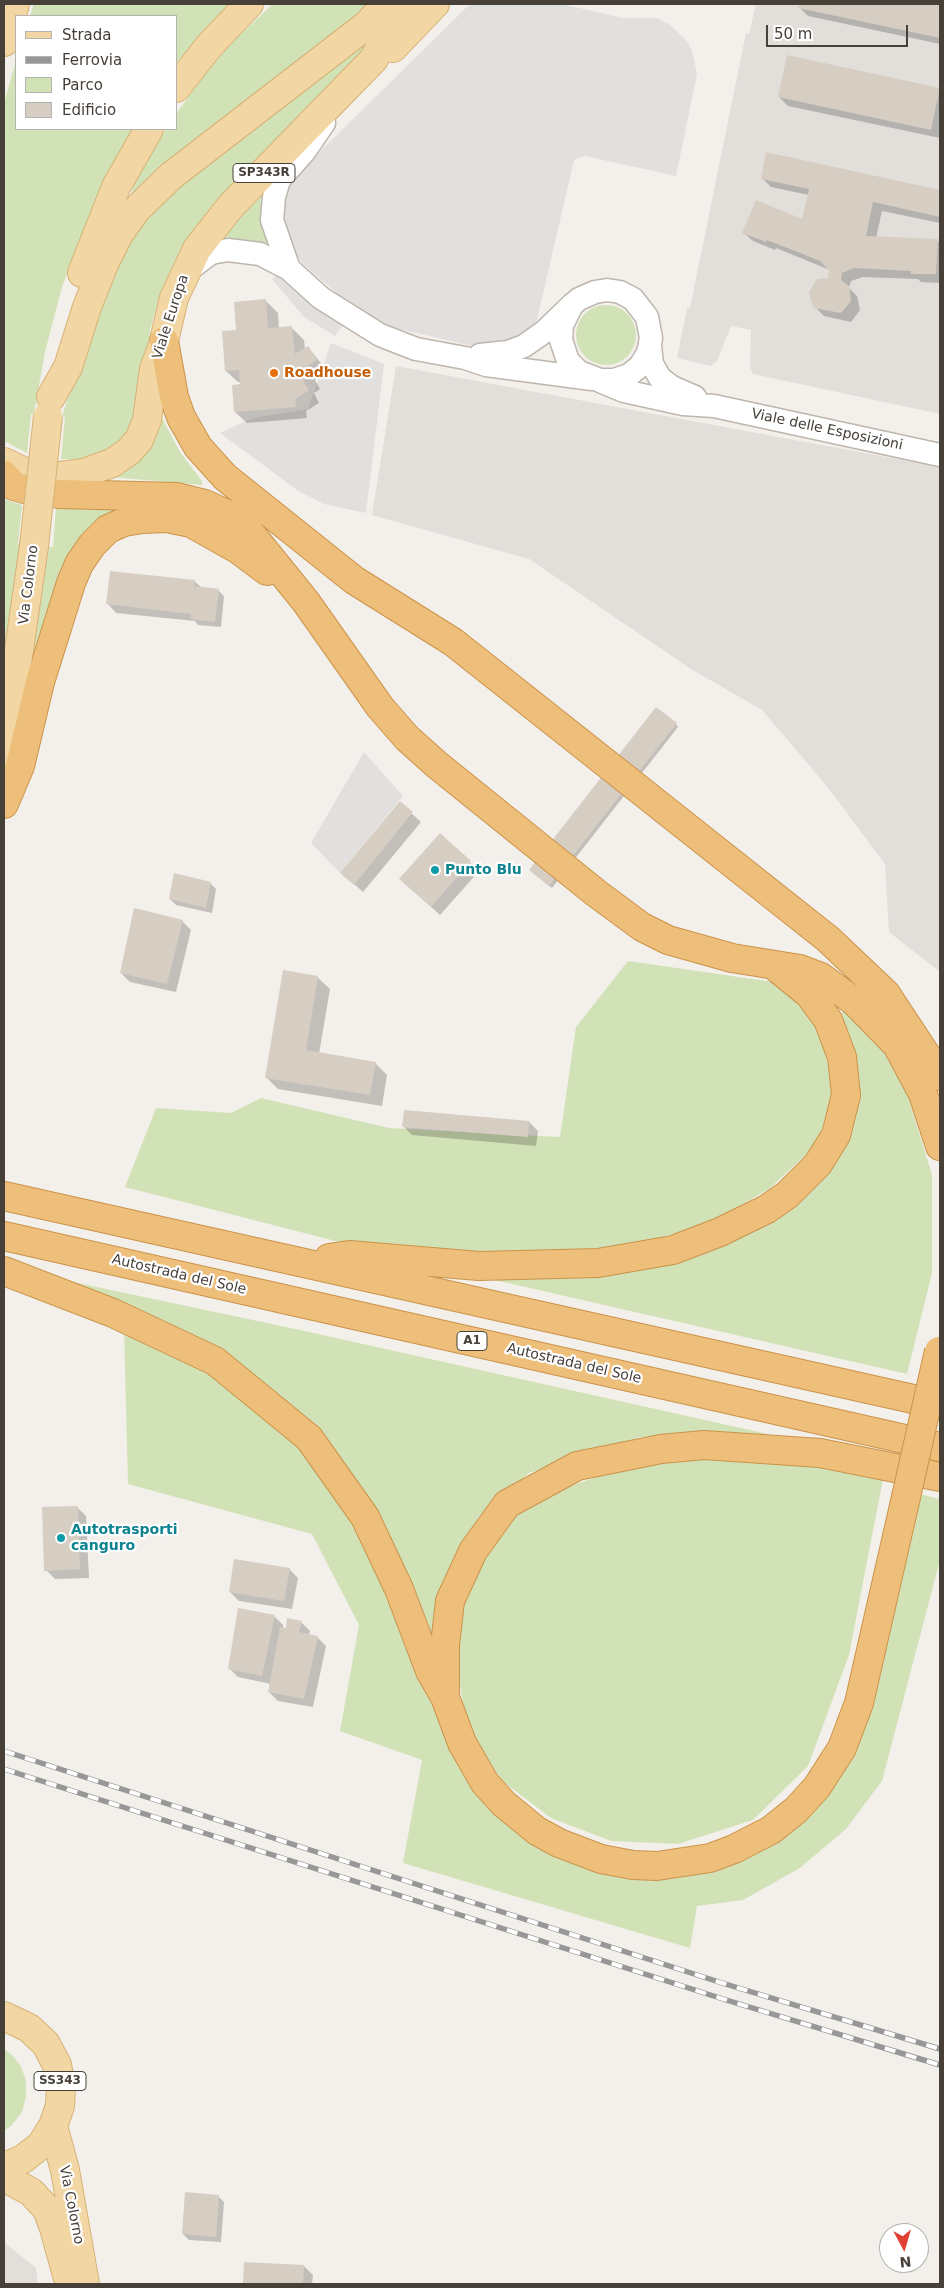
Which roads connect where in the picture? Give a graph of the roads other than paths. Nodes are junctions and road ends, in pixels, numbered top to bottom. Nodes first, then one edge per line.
1 (8, 4) edge
2 (15, 4) edge
3 (248, 4) edge
4 (386, 4) edge
5 (405, 4) edge
6 (435, 4) edge
7 (4, 7) edge
8 (4, 42) edge
9 (374, 60) junction
10 (354, 81) junction
11 (178, 85) edge
12 (148, 130) edge
13 (289, 269) junction
14 (184, 273) junction
15 (572, 305) junction
16 (164, 341) junction
17 (650, 346) junction
18 (462, 357) junction
19 (596, 380) junction
20 (50, 406) junction
21 (714, 406) junction
22 (940, 455) edge
23 (59, 485) joint
24 (306, 602) junction
25 (4, 754) edge
26 (4, 804) edge
27 (854, 963) junction
28 (767, 965) junction
29 (896, 1044) junction
30 (940, 1076) edge
31 (940, 1146) edge
32 (4, 1196) edge
33 (4, 1236) edge
34 (305, 1262) junction
35 (4, 1271) edge
36 (940, 1348) edge
37 (940, 1405) edge
38 (940, 1447) edge
39 (940, 1477) edge
40 (444, 1697) junction
41 (5, 2015) edge
42 (53, 2126) junction
43 (4, 2167) edge
44 (4, 2177) edge
45 (70, 2284) edge
46 (85, 2284) edge

1 - 7 street
2 - 8 main road
3 - 11 main road
4 - 20 main road
5 - 9 main road, Viale Europa / SP343R
6 - 9 main road, SP343R
9 - 10 main road, Viale Europa / SP343R
10 - 13 street, Viale delle Esposizioni
10 - 14 main road, Viale Europa / SP343R
12 - 20 main road
13 - 14 street, Viale delle Esposizioni
13 - 18 street, Viale delle Esposizioni
14 - 16 main road, Viale Europa / SP343R
15 - 17 street, Viale delle Esposizioni
15 - 18 street, Viale delle Esposizioni
15 - 19 street, Viale delle Esposizioni
16 - 23 main road, Viale Europa / SP343R
16 - 27 highway
17 - 19 street, Viale delle Esposizioni
17 - 21 street, Viale delle Esposizioni
18 - 19 street, Viale delle Esposizioni
19 - 21 street, Viale delle Esposizioni
20 - 25 main road, Via Colorno, bridge
21 - 22 street, Viale delle Esposizioni
23 - 24 highway
24 - 26 highway
24 - 28 highway
27 - 29 highway
27 - 30 highway
28 - 29 highway
28 - 34 highway
29 - 31 highway
32 - 34 highway
33 - 38 highway, Autostrada del Sole / A1
34 - 37 highway
35 - 40 highway
36 - 40 highway, bridge
39 - 40 highway
41 - 42 main road, Via Colorno / SS343
42 - 43 main road, Via Colorno / SS343
42 - 46 main road, Via Colorno / SS343
44 - 45 main road, Via Colorno

